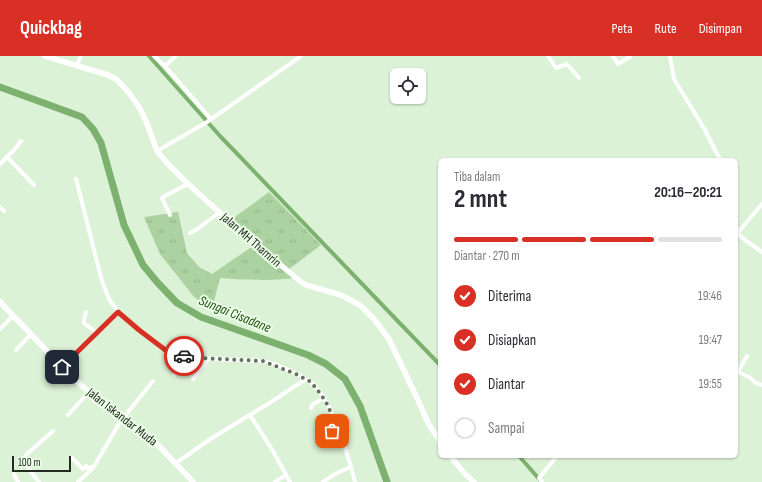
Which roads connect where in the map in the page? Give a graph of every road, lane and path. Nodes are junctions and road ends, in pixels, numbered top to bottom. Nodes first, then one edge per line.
1 (45, 56) edge
2 (81, 56) edge
3 (154, 56) edge
4 (176, 56) edge
5 (301, 56) edge
6 (548, 56) edge
7 (612, 56) edge
8 (631, 56) edge
9 (670, 56) edge
10 (77, 65) junction
11 (166, 66) junction
12 (579, 78) dead end
13 (209, 120) junction
14 (21, 141) dead end
15 (157, 151) junction
16 (8, 157) junction
17 (720, 158) edge
18 (0, 164) edge
19 (76, 179) dead end
20 (188, 184) junction
21 (34, 185) dead end
22 (762, 204) edge
23 (0, 207) edge
24 (4, 211) dead end
25 (220, 212) junction
26 (170, 215) dead end
27 (738, 232) edge
28 (190, 233) dead end
29 (738, 234) edge
30 (762, 252) edge
31 (0, 302) edge
32 (86, 312) dead end
33 (118, 312) junction
34 (13, 316) junction
35 (0, 329) edge
36 (97, 332) junction
37 (31, 334) junction
38 (16, 350) dead end
39 (746, 356) dead end
40 (188, 357) junction
41 (209, 358) junction
42 (62, 367) junction
43 (738, 370) edge
44 (738, 372) edge
45 (174, 375) dead end
46 (193, 379) dead end
47 (306, 379) junction
48 (153, 381) dead end
49 (762, 385) edge
50 (89, 392) junction
51 (324, 398) junction
52 (311, 408) dead end
53 (68, 415) dead end
54 (250, 415) junction
55 (121, 416) junction
56 (337, 426) junction
57 (53, 431) dead end
58 (320, 438) dead end
59 (438, 438) edge
60 (72, 458) dead end
61 (452, 458) edge
62 (555, 458) edge
63 (176, 463) junction
64 (93, 467) junction
65 (351, 467) junction
66 (14, 474) dead end
67 (286, 476) junction
68 (18, 482) edge
69 (39, 482) edge
70 (78, 482) edge
71 (193, 482) edge
72 (275, 482) edge
73 (290, 482) edge
74 (322, 482) edge
75 (355, 482) edge
76 (474, 482) edge
77 (542, 482) edge

1 - 10 street, Jalan MH Thamrin
2 - 10 street
3 - 11 street
4 - 11 street
5 - 13 street
6 - 12 street
7 - 8 street
9 - 17 street
10 - 15 street, Jalan MH Thamrin
11 - 13 street
13 - 15 street
14 - 16 street
15 - 20 street, Jalan MH Thamrin
16 - 18 street
16 - 21 street
19 - 33 street
20 - 25 street, Jalan MH Thamrin
20 - 26 street
22 - 27 street
23 - 24 street
25 - 28 street
25 - 59 street, Jalan MH Thamrin
29 - 30 street
31 - 34 street, Jalan Iskandar Muda
32 - 36 street
33 - 36 street
33 - 40 street
34 - 35 street
34 - 37 street, Jalan Iskandar Muda
36 - 42 street
37 - 38 street
37 - 42 street, Jalan Iskandar Muda
39 - 43 street
40 - 41 street
40 - 45 street
41 - 46 street
41 - 47 street
42 - 50 street, Jalan Iskandar Muda
44 - 49 street
47 - 51 street
47 - 54 street
48 - 55 street
50 - 53 street
50 - 55 street, Jalan Iskandar Muda
51 - 52 street
51 - 56 street
54 - 63 street
54 - 67 street
55 - 63 street, Jalan Iskandar Muda
55 - 64 street
56 - 58 street
56 - 65 street
57 - 69 street
60 - 64 street
61 - 76 street
62 - 77 street
63 - 71 street, Jalan Iskandar Muda
64 - 70 street
65 - 74 street
65 - 75 street
66 - 68 street
67 - 72 street
67 - 73 street

